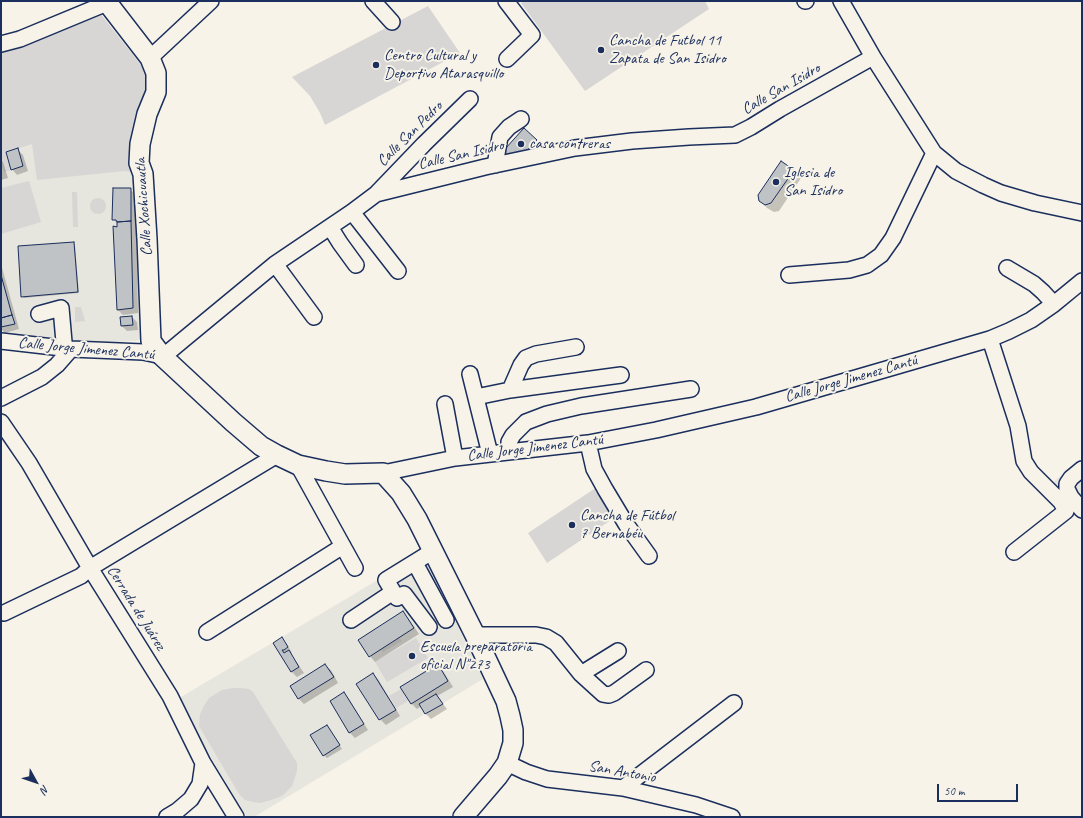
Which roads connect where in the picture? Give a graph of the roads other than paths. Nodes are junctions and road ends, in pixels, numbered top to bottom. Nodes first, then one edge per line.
1 (211, 1) edge
2 (373, 1) edge
3 (506, 1) edge
4 (841, 1) edge
5 (106, 2) edge
6 (392, 22) dead end
7 (1, 44) edge
8 (873, 57) junction
9 (150, 58) junction
10 (506, 59) dead end
11 (470, 99) dead end
12 (521, 119) dead end
13 (934, 153) junction
14 (495, 165) junction
15 (376, 194) junction
16 (352, 212) junction
17 (1082, 214) edge
18 (330, 227) junction
19 (275, 264) junction
20 (356, 265) dead end
21 (1007, 268) dead end
22 (398, 271) dead end
23 (789, 275) dead end
24 (1082, 281) edge
25 (1054, 304) junction
26 (39, 314) dead end
27 (314, 317) dead end
28 (990, 339) junction
29 (1, 341) edge
30 (576, 347) dead end
31 (67, 349) junction
32 (162, 356) junction
33 (470, 374) dead end
34 (621, 374) dead end
35 (691, 389) dead end
36 (510, 390) junction
37 (476, 397) junction
38 (1, 398) edge
39 (445, 404) dead end
40 (1, 422) edge
41 (588, 443) junction
42 (509, 452) junction
43 (490, 454) junction
44 (277, 455) junction
45 (455, 458) junction
46 (298, 465) junction
47 (1082, 469) edge
48 (383, 473) junction
49 (1082, 510) edge
50 (344, 546) junction
51 (433, 551) junction
52 (1014, 552) dead end
53 (649, 556) dead end
54 (415, 563) junction
55 (90, 568) junction
56 (355, 568) dead end
57 (393, 592) junction
58 (4, 613) dead end
59 (350, 620) dead end
60 (446, 620) dead end
61 (429, 627) dead end
62 (207, 632) dead end
63 (476, 635) junction
64 (618, 650) dead end
65 (646, 670) dead end
66 (581, 674) junction
67 (734, 703) dead end
68 (203, 763) junction
69 (507, 763) junction
70 (624, 788) junction
71 (167, 817) edge
72 (236, 817) edge
73 (463, 817) edge
74 (732, 817) edge

1 - 9 street
2 - 6 street
3 - 10 street
4 - 8 street
5 - 7 street
5 - 9 main road, Calle Xochicuautla
8 - 13 street
8 - 14 street, Calle San Isidro
9 - 32 main road, Calle Xochicuautla
11 - 15 street, Calle San Pedro
12 - 14 street
13 - 17 street
13 - 23 street
14 - 15 street, Calle San Isidro
15 - 16 street, Calle San Isidro
16 - 18 street, Calle San Isidro
16 - 22 street
18 - 19 street, Calle San Isidro
18 - 20 street
19 - 27 street
19 - 32 street, Calle San Isidro
21 - 25 street
24 - 25 street, Calle Jorge Jimenez Cantú
25 - 28 street, Calle Jorge Jimenez Cantú
26 - 31 street
28 - 41 street, Calle Jorge Jimenez Cantú
28 - 52 street
29 - 31 street, Calle Jorge Jimenez Cantú
30 - 36 street
31 - 32 street, Calle Jorge Jimenez Cantú
31 - 38 street
32 - 44 main road, Calle Jorge Jimenez Cantú
33 - 37 street
34 - 36 street
35 - 42 street
36 - 37 street
37 - 43 street
39 - 45 street
40 - 55 street, Cerrada de Juárez
41 - 42 street, Calle Jorge Jimenez Cantú
41 - 53 street
42 - 43 street, Calle Jorge Jimenez Cantú
43 - 45 street, Calle Jorge Jimenez Cantú
44 - 46 main road, Calle Jorge Jimenez Cantú
44 - 55 street
45 - 48 street, Calle Jorge Jimenez Cantú
46 - 48 main road, Calle Jorge Jimenez Cantú
46 - 50 street
47 - 49 street
48 - 51 main road
50 - 56 street
50 - 62 street
51 - 54 street
51 - 63 main road
54 - 57 street
54 - 60 street
55 - 58 street
55 - 68 street, Cerrada de Juárez
57 - 59 street
57 - 61 street
63 - 66 street
63 - 69 main road
64 - 66 street
65 - 66 street
67 - 70 street
68 - 71 street
68 - 72 street, Cerrada de Juárez
69 - 70 street, San Antonio
69 - 73 main road
70 - 74 street, San Antonio

